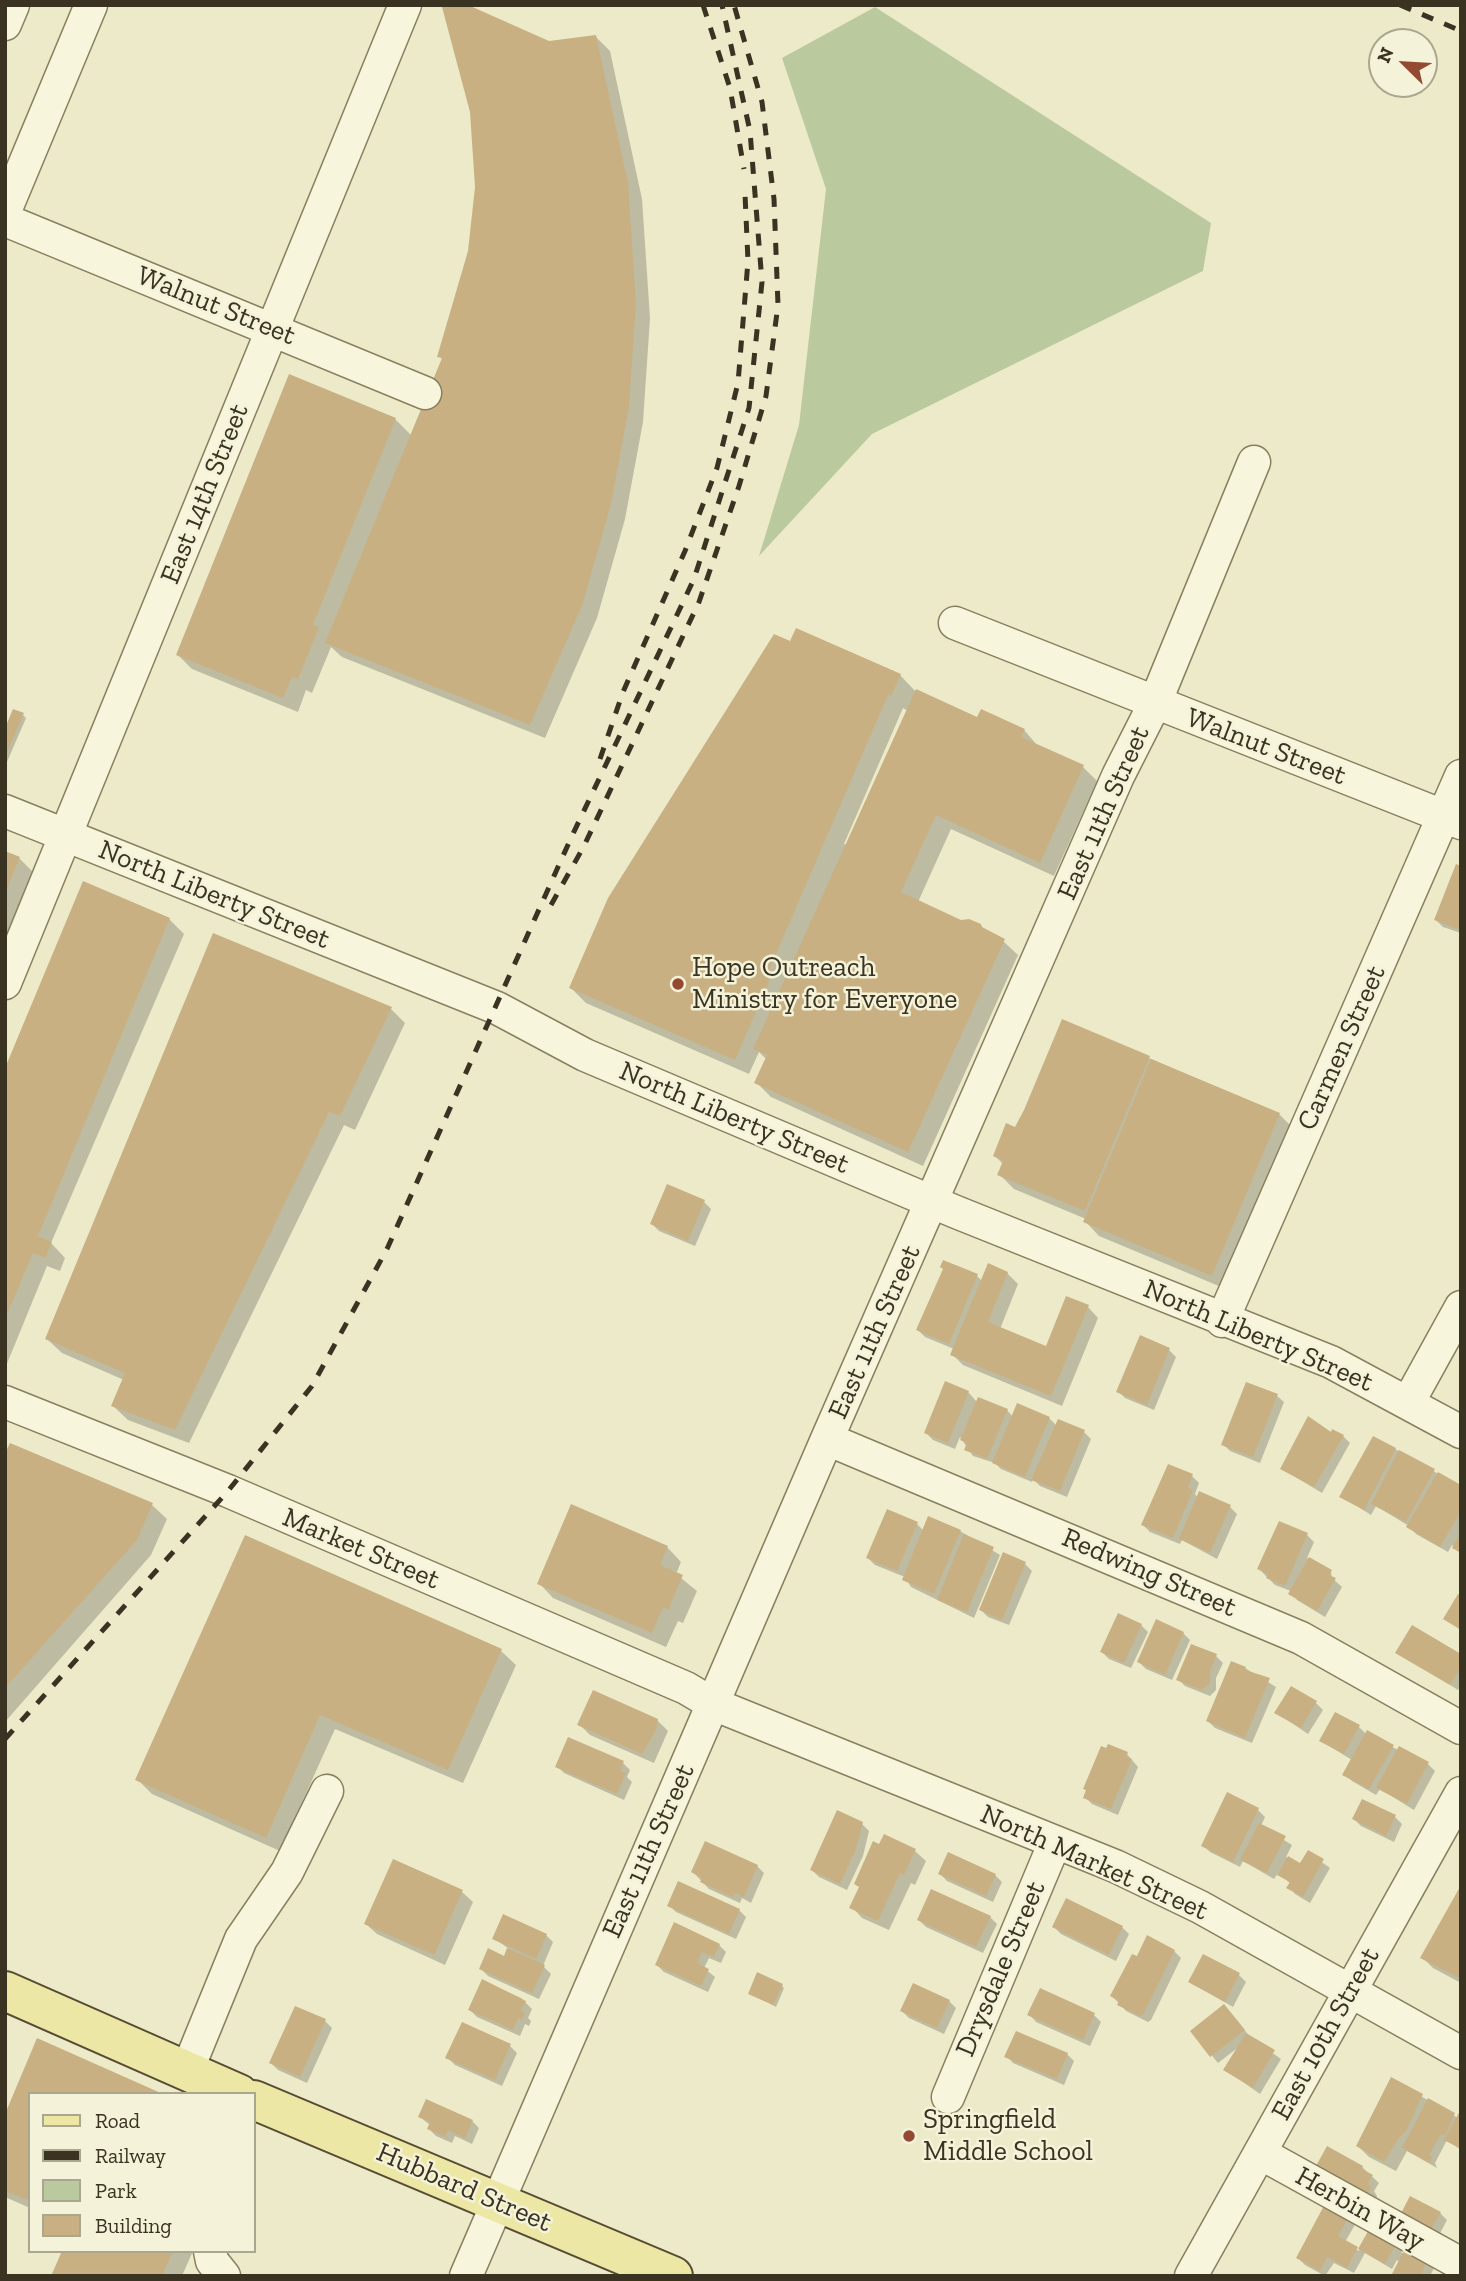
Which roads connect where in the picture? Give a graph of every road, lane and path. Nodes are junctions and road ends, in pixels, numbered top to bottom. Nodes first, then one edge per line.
1 (13, 5) edge
2 (91, 5) edge
3 (405, 5) edge
4 (5, 23) edge
5 (5, 211) edge
6 (5, 220) edge
7 (272, 328) junction
8 (425, 393) dead end
9 (1254, 462) dead end
10 (956, 623) dead end
11 (1155, 703) junction
12 (1461, 776) edge
13 (5, 811) edge
14 (1452, 820) edge
15 (66, 835) junction
16 (5, 983) edge
17 (933, 1202) junction
18 (1461, 1307) edge
19 (1222, 1321) junction
20 (5, 1402) edge
21 (1408, 1403) junction
22 (1461, 1432) edge
23 (827, 1439) junction
24 (713, 1704) junction
25 (1461, 1728) edge
26 (327, 1791) dead end
27 (1461, 1793) edge
28 (1055, 1842) junction
29 (5, 1991) edge
30 (1350, 1992) junction
31 (1461, 2053) edge
32 (187, 2071) junction
33 (227, 2092) edge
34 (948, 2097) dead end
35 (256, 2107) edge
36 (1260, 2153) junction
37 (497, 2202) junction
38 (210, 2253) edge
39 (1461, 2264) edge
40 (224, 2276) edge
41 (466, 2276) edge
42 (673, 2276) edge
43 (1191, 2276) edge

1 - 4 street
2 - 5 street
3 - 7 street, East 14th Street
6 - 7 street, Walnut Street
7 - 8 street, Walnut Street
7 - 15 street, East 14th Street
9 - 11 street, East 11th Street
10 - 11 street, Walnut Street
11 - 14 street, Walnut Street
11 - 17 street, East 11th Street
12 - 14 street, Carmen Street
13 - 15 street, North Liberty Street
14 - 19 street, Carmen Street
15 - 16 street, East 14th Street
15 - 17 street, North Liberty Street
17 - 19 street, North Liberty Street
17 - 23 street, East 11th Street
18 - 21 street
19 - 21 street, North Liberty Street
20 - 24 street, Market Street
21 - 22 street, North Liberty Street
23 - 24 street, East 11th Street
23 - 25 street, Redwing Street
24 - 28 street, North Market Street
24 - 37 street, East 11th Street
26 - 32 street
27 - 30 street, East 10th Street
28 - 30 street, North Market Street
28 - 34 street, Drysdale Street
29 - 32 main road, Hubbard Street
30 - 31 street, North Market Street
30 - 36 street, East 10th Street
32 - 33 main road, Hubbard Street
35 - 37 main road, Hubbard Street
36 - 39 street, Herbin Way
36 - 43 street, East 10th Street
37 - 41 street, East 11th Street
37 - 42 main road, Hubbard Street
38 - 40 street

